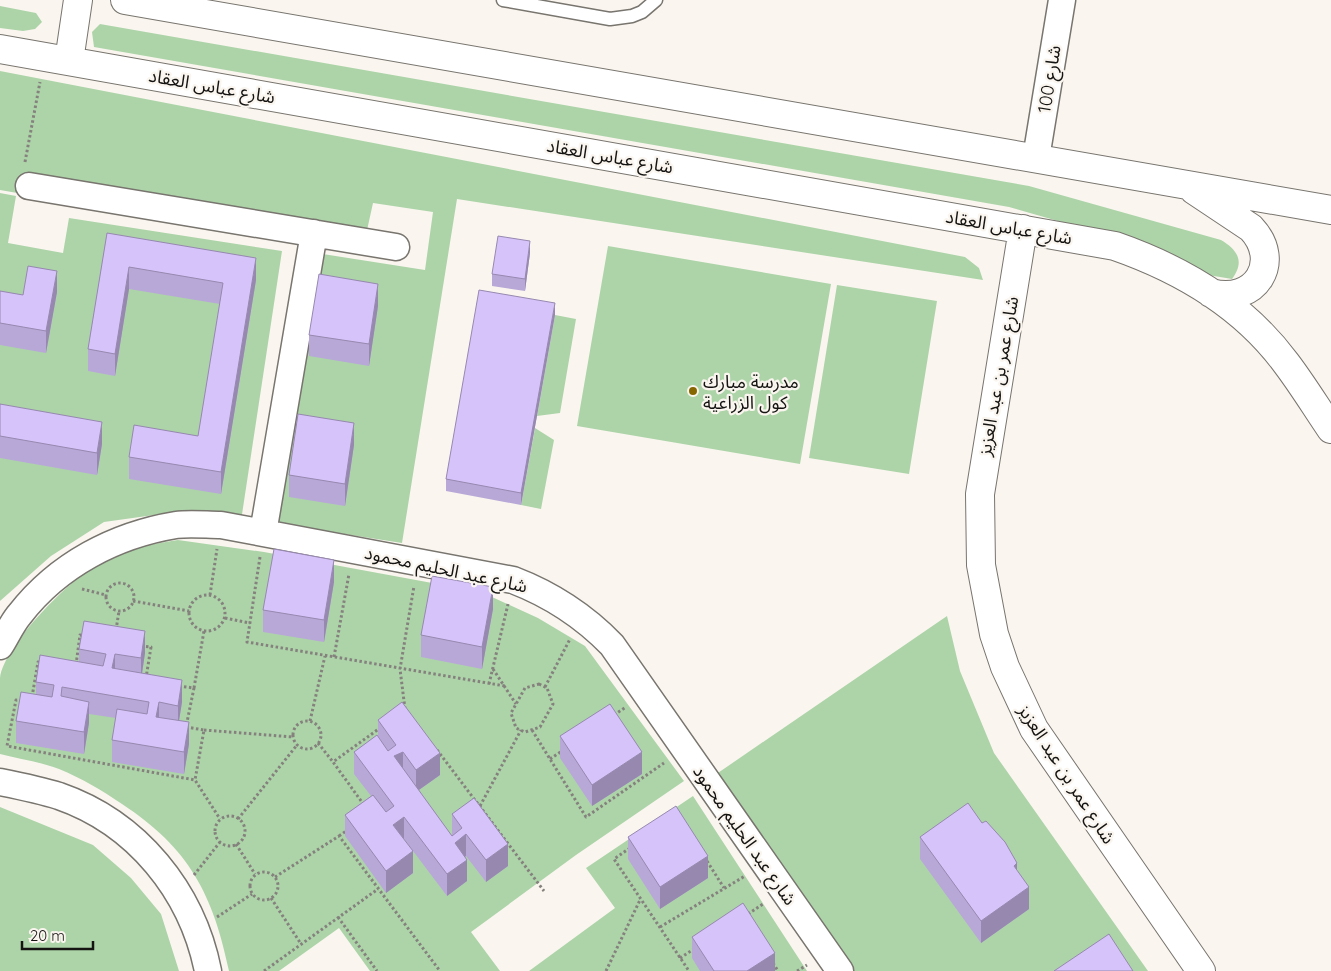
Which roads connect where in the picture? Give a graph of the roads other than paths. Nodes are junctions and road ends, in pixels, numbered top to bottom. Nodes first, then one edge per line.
1 (78, 0) edge
2 (125, 0) edge
3 (503, 0) edge
4 (656, 0) edge
5 (1062, 0) edge
6 (180, 5) edge
7 (0, 49) edge
8 (57, 59) junction
9 (1036, 158) junction
10 (27, 176) road end
11 (1186, 184) junction
12 (1331, 210) edge
13 (1023, 229) junction
14 (314, 233) junction
15 (396, 247) dead end
16 (1211, 292) junction
17 (1331, 429) edge
18 (264, 534) junction
19 (0, 646) edge
20 (0, 782) edge
21 (208, 971) edge
22 (840, 971) edge
23 (1201, 971) edge

1 - 8 street
2 - 6 street
3 - 4 lane
5 - 9 street, شارع 100
6 - 9 street
7 - 8 street, شارع عباس العقاد
8 - 13 street, شارع عباس العقاد
9 - 11 street
10 - 14 street
11 - 12 street
11 - 16 street
13 - 16 street, شارع عباس العقاد
13 - 23 street, شارع عمر بن عبد العزيز
14 - 15 street
14 - 18 street
16 - 17 street, شارع عباس العقاد
18 - 19 street, شارع عبد الحليم محمود
18 - 22 street, شارع عبد الحليم محمود
20 - 21 street

